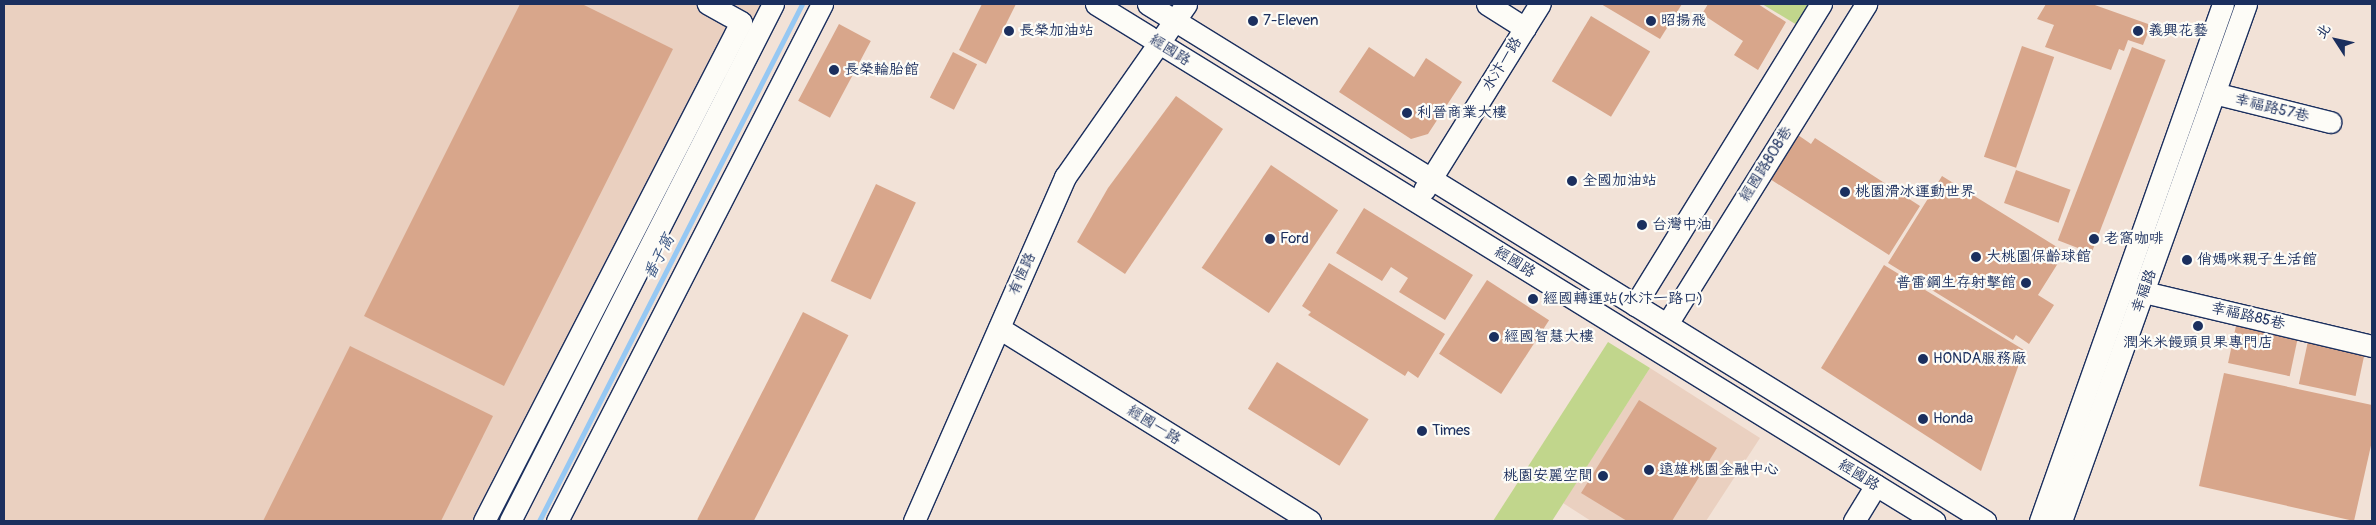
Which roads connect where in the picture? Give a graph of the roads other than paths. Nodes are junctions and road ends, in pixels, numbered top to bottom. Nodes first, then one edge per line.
1 (708, 4) edge
2 (773, 4) edge
3 (822, 4) edge
4 (1096, 4) edge
5 (1148, 4) edge
6 (1487, 4) edge
7 (1540, 4) edge
8 (1821, 4) edge
9 (1866, 4) edge
10 (2223, 4) edge
11 (2246, 4) edge
12 (1180, 12) edge
13 (1525, 28) junction
14 (1158, 42) junction
15 (2214, 94) junction
16 (2330, 122) dead end
17 (1432, 178) junction
18 (1417, 201) junction
19 (2133, 289) junction
20 (1635, 305) junction
21 (1667, 324) junction
22 (999, 328) junction
23 (2372, 346) edge
24 (1876, 486) junction
25 (484, 521) edge
26 (510, 521) edge
27 (558, 521) edge
28 (914, 521) edge
29 (1310, 521) edge
30 (1854, 521) edge
31 (1934, 521) edge
32 (1985, 521) edge
33 (2040, 521) edge
34 (2061, 521) edge

1 - 25 street
2 - 26 street
3 - 27 street
4 - 14 street, 經國路
5 - 12 street, 經國路
6 - 13 street
7 - 13 street, 水汴一路
8 - 20 street
9 - 21 street, 經國路808巷
10 - 19 street, 幸福路
11 - 15 street, 幸福路
12 - 14 street, 有恆路
12 - 17 street, 經國路
13 - 17 street, 水汴一路
14 - 18 street, 經國路
14 - 22 street, 有恆路
15 - 16 street, 幸福路57巷
15 - 19 street, 幸福路
17 - 18 street, 水汴一路
17 - 20 street, 經國路
18 - 24 street, 經國路
19 - 23 street, 幸福路85巷
19 - 33 street, 幸福路
19 - 34 street, 幸福路
20 - 21 street, 經國路
21 - 32 street, 經國路
22 - 28 street, 有恆路
22 - 29 street, 經國一路
24 - 30 street
24 - 31 street, 經國路

